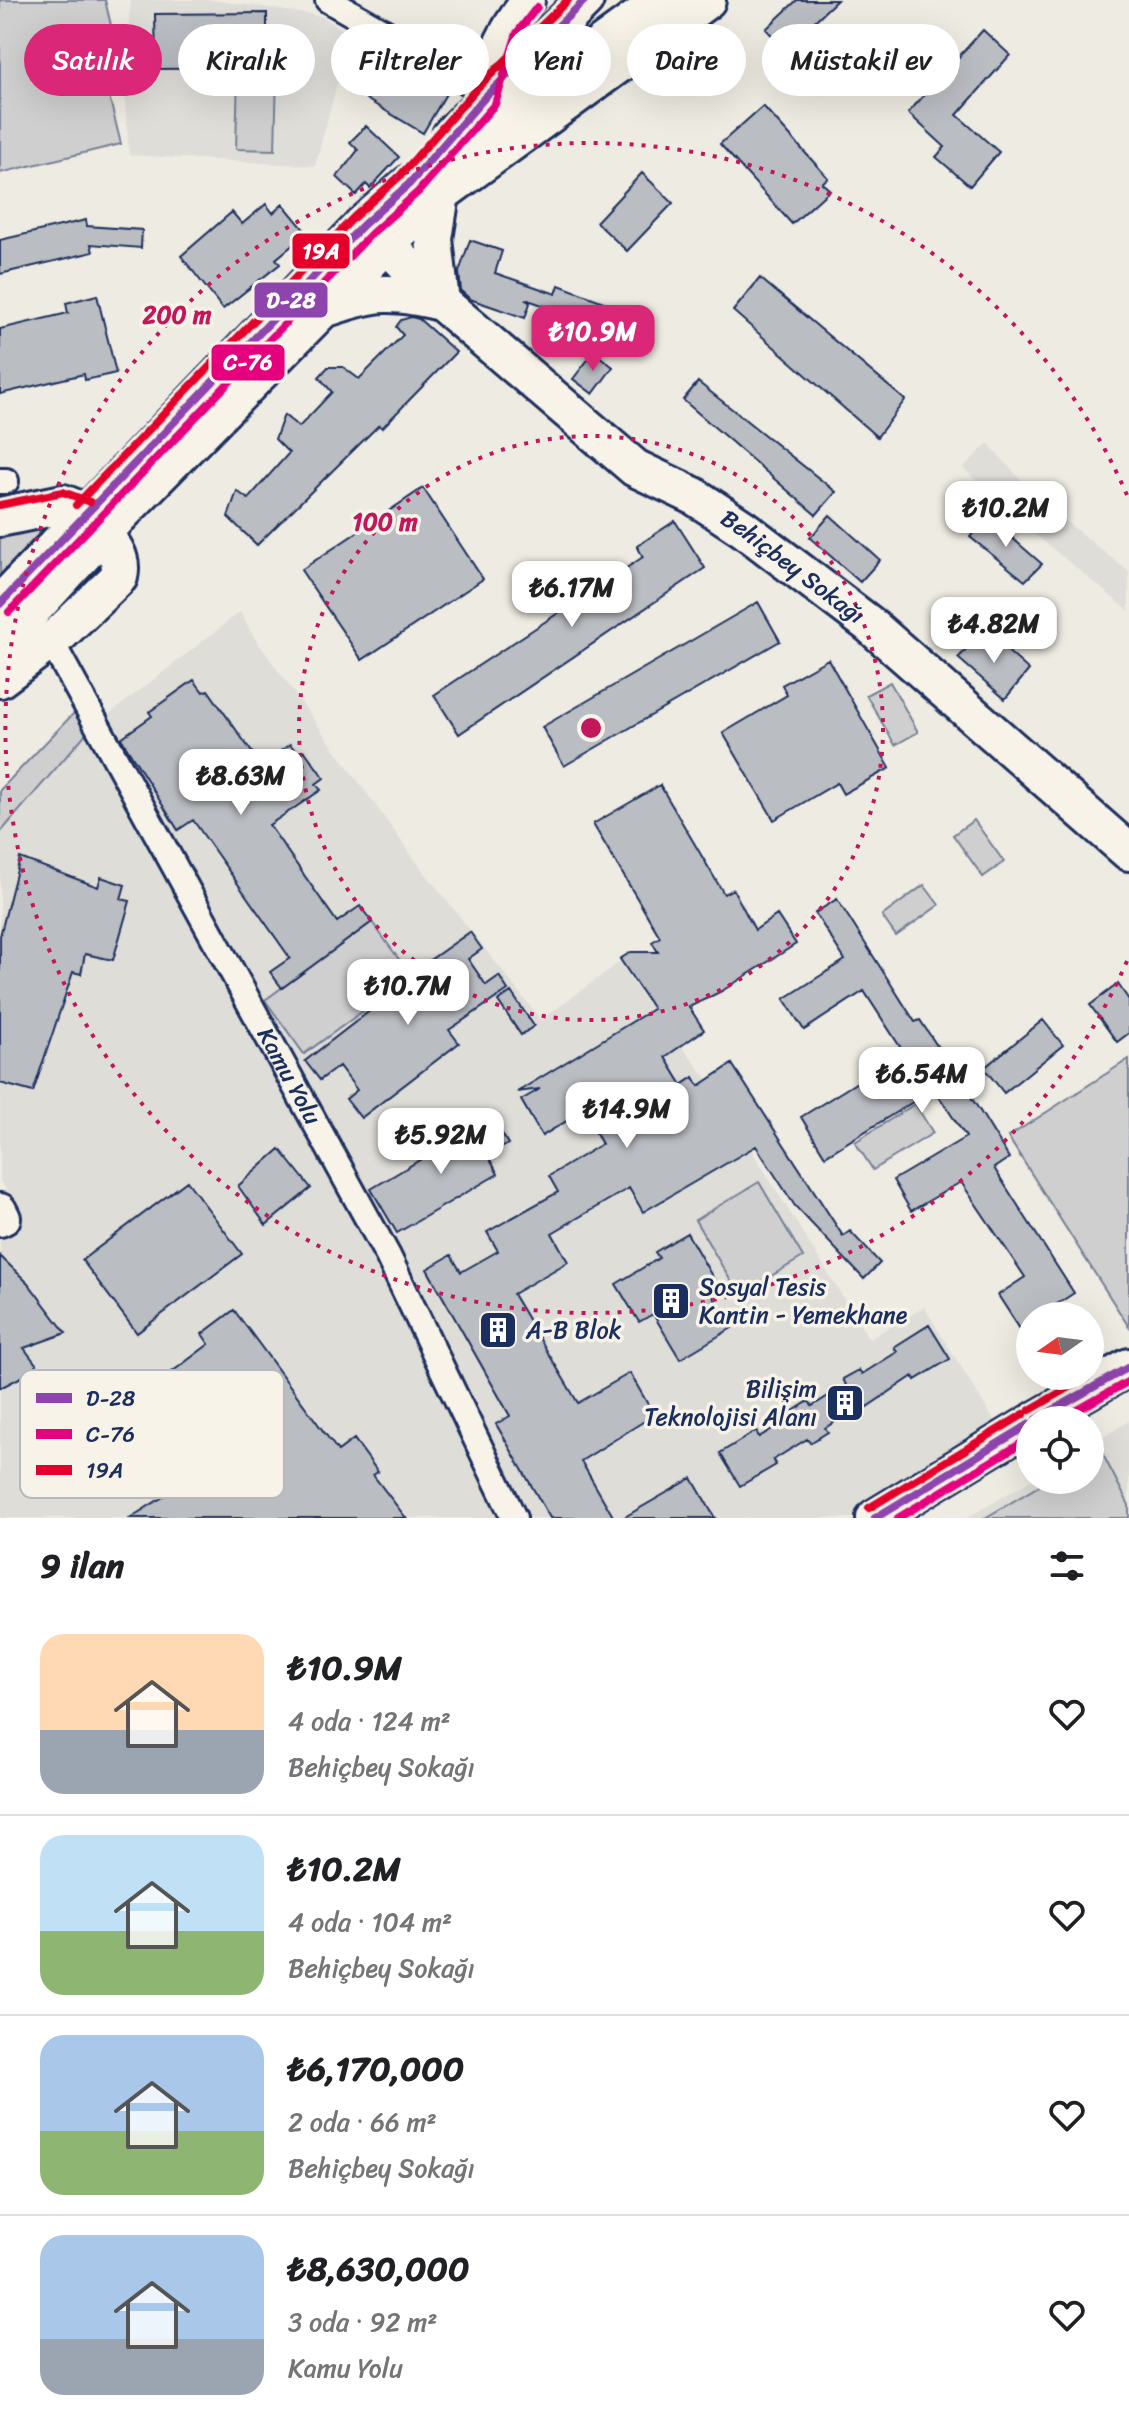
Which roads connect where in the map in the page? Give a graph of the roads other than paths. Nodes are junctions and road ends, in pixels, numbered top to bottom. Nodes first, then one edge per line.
1 (328, 0) edge
2 (528, 0) edge
3 (585, 0) edge
4 (662, 0) edge
5 (707, 0) edge
6 (485, 97) junction
7 (425, 189) junction
8 (375, 235) junction
9 (441, 302) junction
10 (322, 310) junction
11 (2, 493) edge
12 (94, 524) junction
13 (0, 604) edge
14 (51, 641) junction
15 (0, 645) edge
16 (0, 679) edge
17 (1129, 852) edge
18 (1129, 1367) edge
19 (1061, 1406) edge
20 (1016, 1432) edge
21 (514, 1518) edge
22 (875, 1518) edge

1 - 6 street
2 - 6 main road
3 - 6 main road
4 - 7 main road
5 - 7 main road
6 - 7 main road
7 - 8 main road
7 - 9 main road
8 - 9 main road, Behiçbey Sokağı
8 - 10 main road
8 - 12 main road
9 - 10 main road
9 - 17 main road, Behiçbey Sokağı
10 - 12 main road
11 - 12 highway
12 - 13 main road
12 - 14 main road
12 - 15 main road
14 - 16 main road
14 - 21 street, Kamu Yolu
18 - 19 main road
20 - 22 main road

